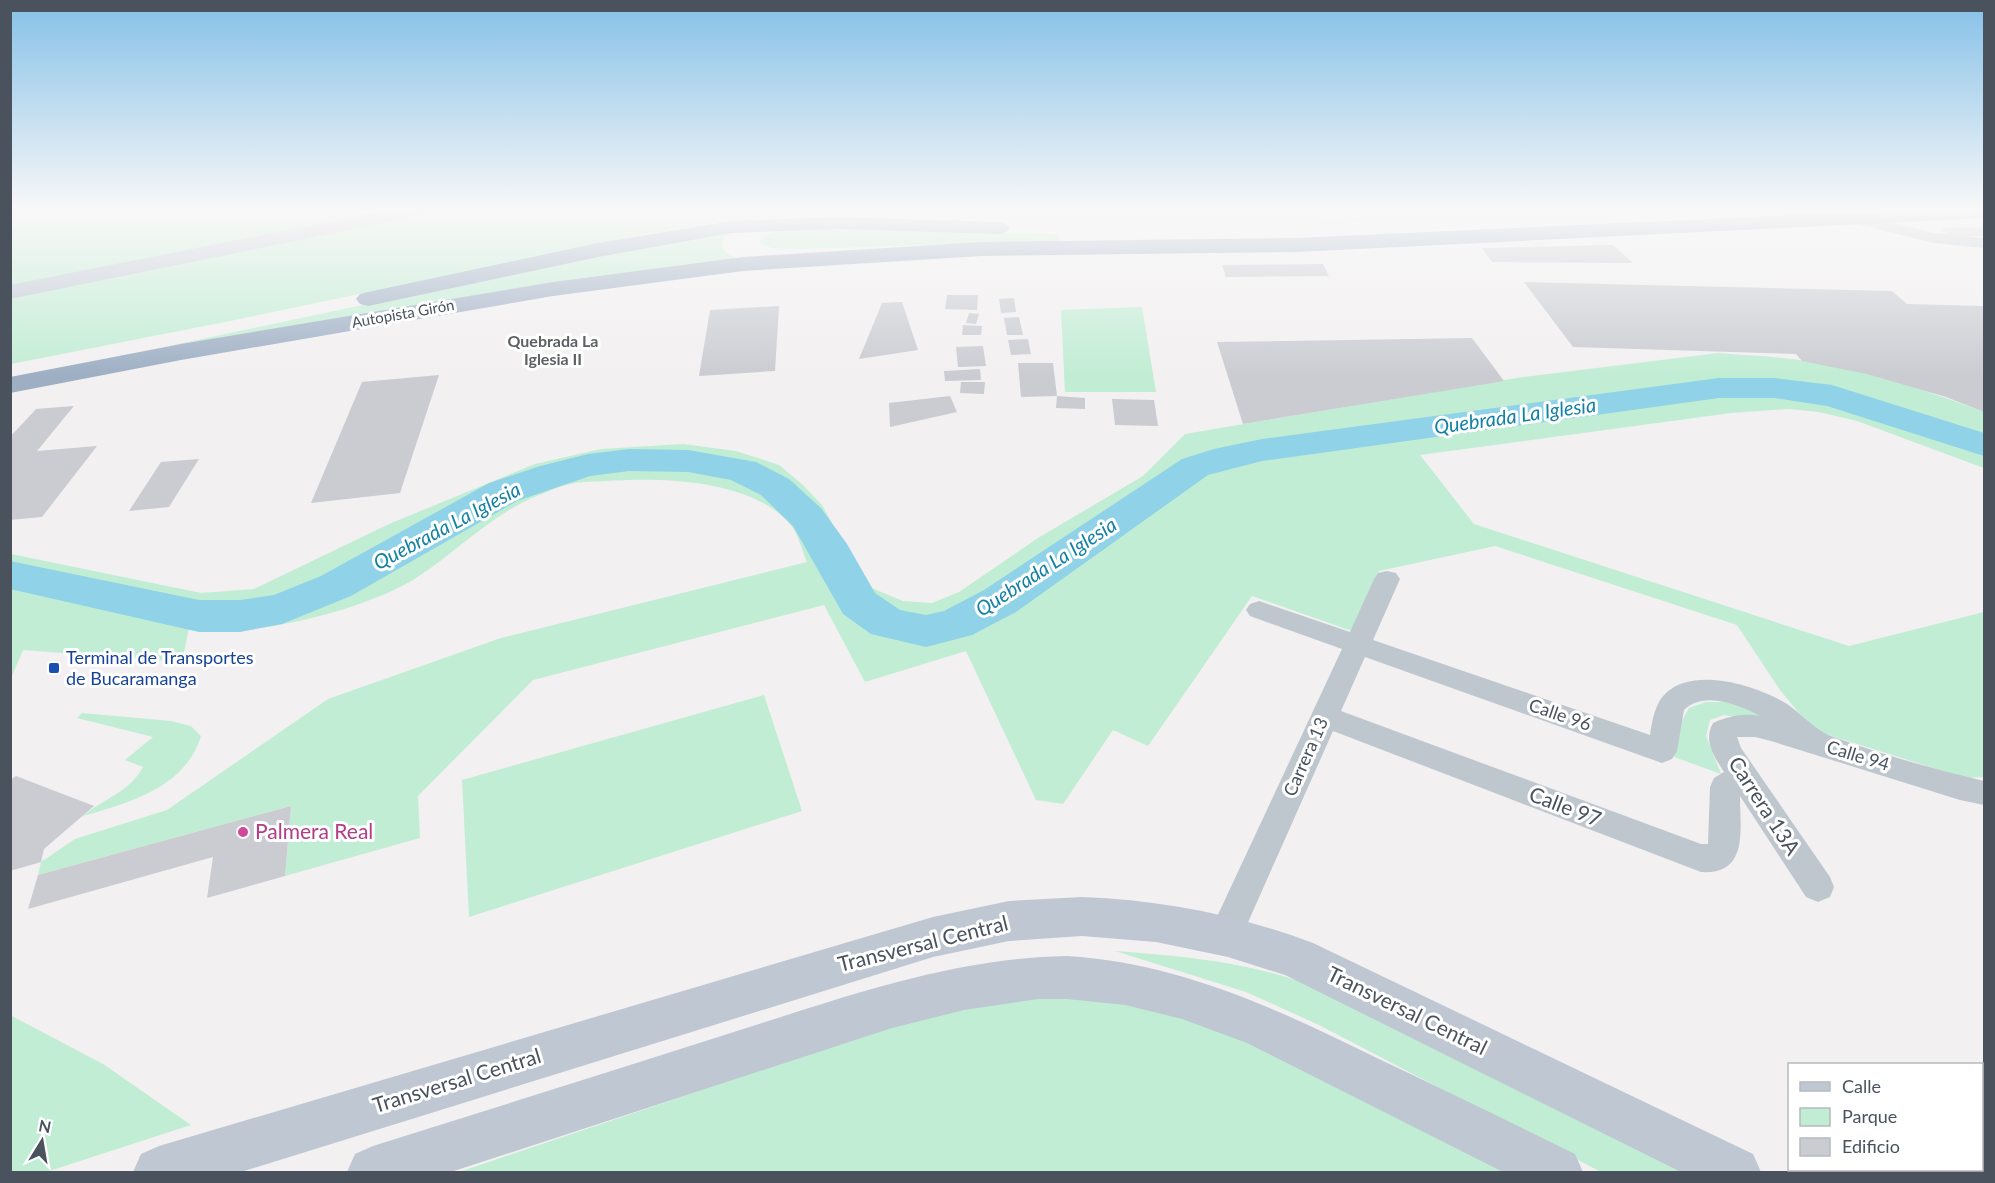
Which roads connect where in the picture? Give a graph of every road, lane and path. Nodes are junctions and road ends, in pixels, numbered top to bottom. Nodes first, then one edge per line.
1 (91, 266) edge
2 (138, 266) edge
3 (525, 266) edge
4 (720, 266) edge
5 (10, 282) edge
6 (10, 292) edge
7 (10, 374) edge
8 (10, 385) edge
9 (1387, 579) dead end
10 (1259, 610) dead end
11 (1357, 644) junction
12 (1324, 717) junction
13 (1731, 725) joint
14 (1817, 743) junction
15 (1745, 778) junction
16 (1984, 793) edge
17 (1818, 887) dead end
18 (1225, 936) junction
19 (159, 1173) edge
20 (373, 1173) edge
21 (1557, 1173) edge
22 (1735, 1173) edge

1 - 5 main road
2 - 6 main road
3 - 7 highway, Autopista Girón
4 - 8 highway, Autopista Girón
9 - 11 street, Carrera 13
10 - 11 street, Calle 96
11 - 12 street, Carrera 13
11 - 14 street, Calle 96
12 - 15 street, Calle 97
12 - 18 street, Carrera 13
13 - 14 street, Calle 94
13 - 15 street, Carrera 13A
14 - 16 street, Calle 94
15 - 17 street, Carrera 13A
18 - 19 main road, Transversal Central
18 - 22 main road, Transversal Central
20 - 21 main road

